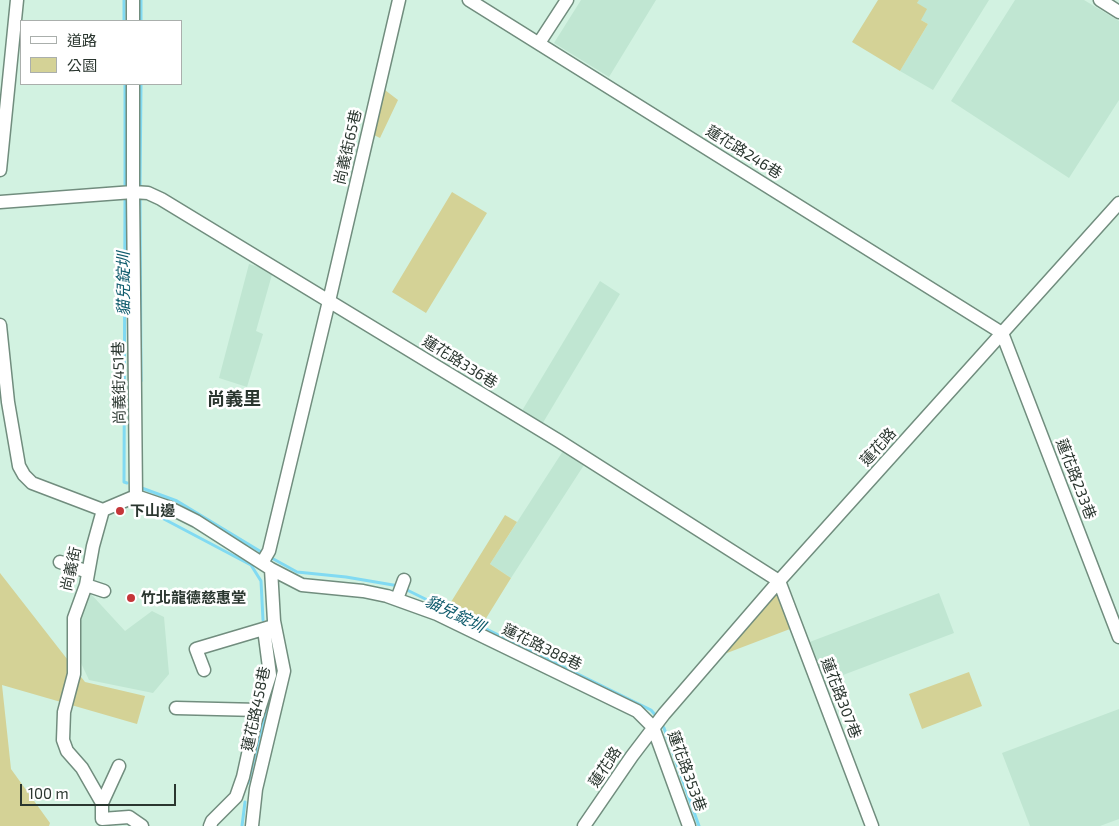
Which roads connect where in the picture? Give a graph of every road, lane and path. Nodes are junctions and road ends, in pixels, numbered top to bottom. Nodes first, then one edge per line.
1 (17, 0) edge
2 (133, 0) edge
3 (399, 0) edge
4 (469, 0) edge
5 (567, 0) edge
6 (1100, 0) edge
7 (1119, 12) edge
8 (133, 20) edge
9 (539, 43) junction
10 (133, 85) edge
11 (3, 103) edge
12 (0, 170) edge
13 (133, 192) junction
14 (0, 202) edge
15 (1119, 203) edge
16 (329, 301) junction
17 (0, 325) edge
18 (1002, 333) junction
19 (136, 496) junction
20 (103, 510) junction
21 (60, 562) dead end
22 (267, 566) junction
23 (87, 578) junction
24 (404, 580) dead end
25 (779, 581) junction
26 (104, 591) dead end
27 (397, 600) junction
28 (270, 627) junction
29 (1119, 637) edge
30 (204, 670) dead end
31 (176, 708) dead end
32 (259, 710) junction
33 (653, 727) junction
34 (119, 766) dead end
35 (256, 789) junction
36 (236, 797) junction
37 (102, 803) junction
38 (101, 823) edge
39 (141, 826) edge
40 (210, 826) edge
41 (252, 826) edge
42 (584, 826) edge
43 (689, 826) edge
44 (872, 826) edge

1 - 11 street
2 - 8 street
3 - 16 street, 尚義街65巷
4 - 9 street, 蓮花路246巷
5 - 9 street
6 - 7 street
9 - 18 street, 蓮花路246巷
10 - 13 street, 尚義街451巷
11 - 12 street
13 - 14 street, 蓮花路336巷
13 - 16 street, 蓮花路336巷
13 - 19 street, 尚義街451巷
15 - 18 street, 蓮花路
16 - 22 street, 尚義街65巷
16 - 25 street, 蓮花路336巷
17 - 20 street
18 - 25 street, 蓮花路
18 - 29 street, 蓮花路233巷
19 - 20 street
19 - 22 street, 蓮花路388巷
20 - 23 street, 尚義街
21 - 23 street
22 - 27 street, 蓮花路388巷
22 - 28 street, 蓮花路458巷
23 - 26 street
23 - 37 street, 尚義街
24 - 27 street
25 - 33 street, 蓮花路
25 - 44 street, 蓮花路307巷
27 - 33 street, 蓮花路388巷
28 - 30 street
28 - 32 street
28 - 35 street, 蓮花路458巷
31 - 32 street
32 - 36 street
33 - 42 street, 蓮花路
33 - 43 street, 蓮花路353巷
34 - 37 street
35 - 36 street
35 - 41 street, 蓮花路458巷
36 - 40 street
37 - 38 street, 尚義街
38 - 39 street, 尚義街

